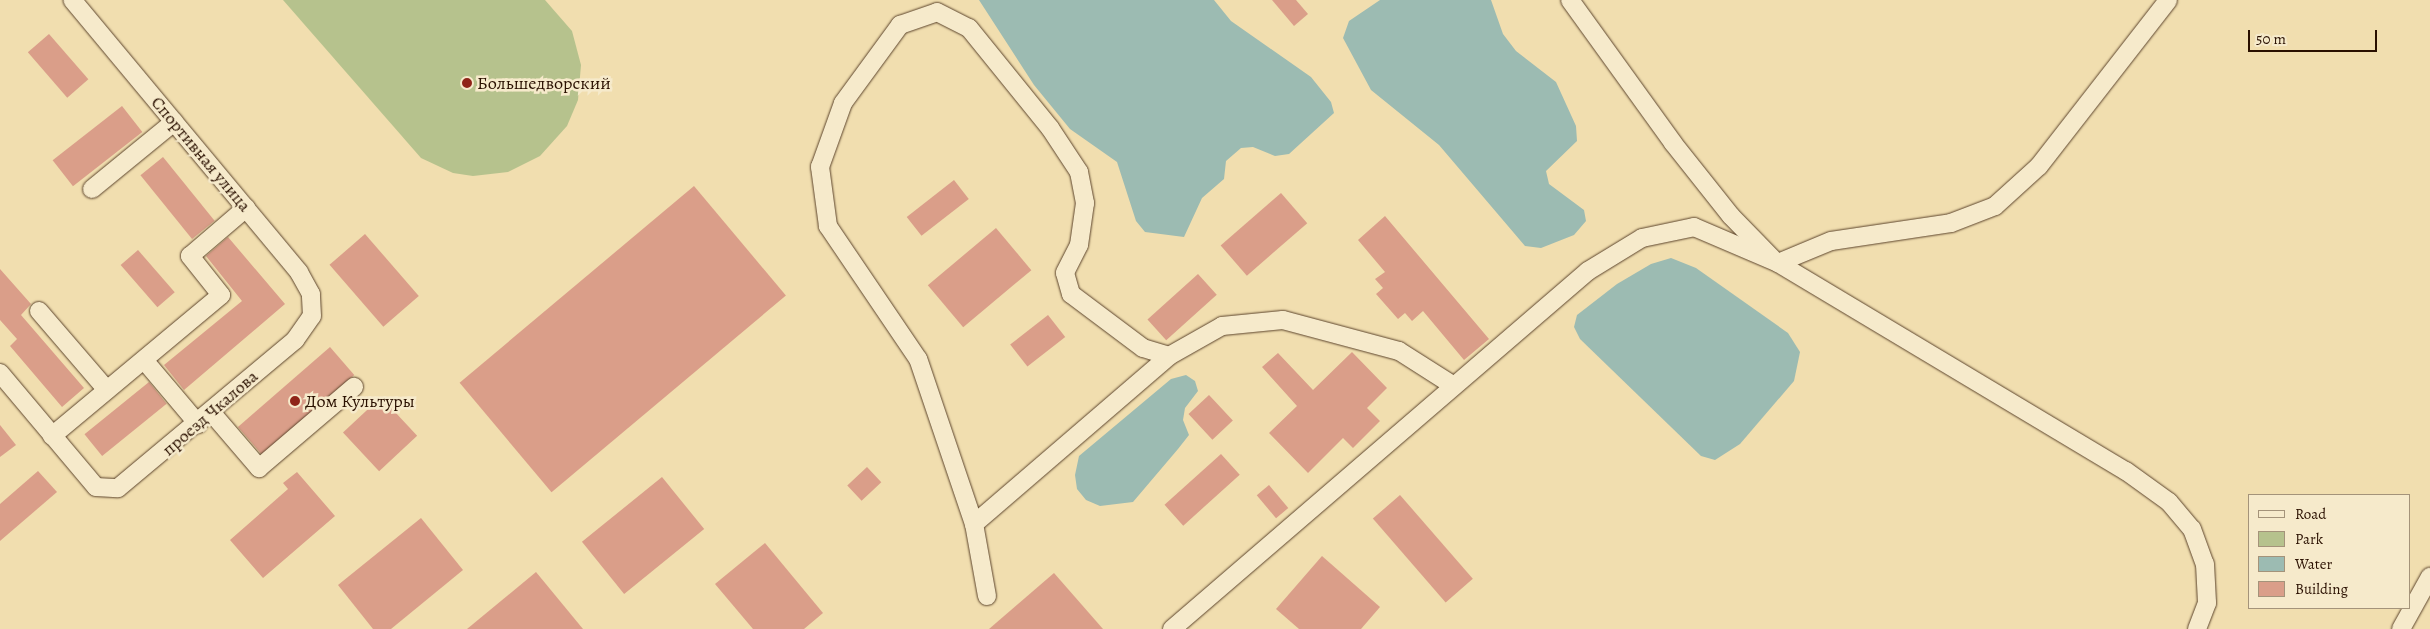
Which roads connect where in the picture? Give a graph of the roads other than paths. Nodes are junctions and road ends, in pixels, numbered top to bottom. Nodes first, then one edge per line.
1 (72, 0) edge
2 (1570, 0) edge
3 (2168, 0) edge
4 (174, 122) junction
5 (92, 189) dead end
6 (246, 208) junction
7 (1778, 263) junction
8 (39, 311) dead end
9 (312, 316) joint
10 (1169, 356) junction
11 (144, 360) junction
12 (0, 373) edge
13 (1454, 386) junction
14 (354, 387) dead end
15 (107, 390) junction
16 (204, 418) junction
17 (52, 436) junction
18 (974, 524) junction
19 (2430, 577) edge
20 (987, 596) dead end
21 (1172, 629) edge
22 (2198, 629) edge
23 (2401, 629) edge

1 - 4 street, Спортивная улица
2 - 7 street
3 - 7 street
4 - 5 street
4 - 6 street, Спортивная улица
6 - 9 street, Спортивная улица
6 - 11 street
7 - 13 street
7 - 22 street
8 - 15 street
9 - 16 street, проезд Чкалова
10 - 13 street
10 - 18 street
10 - 18 street
11 - 15 street
11 - 16 street
12 - 17 street
13 - 21 street
14 - 16 street
15 - 17 street
16 - 17 street, проезд Чкалова
18 - 20 street
19 - 23 street

